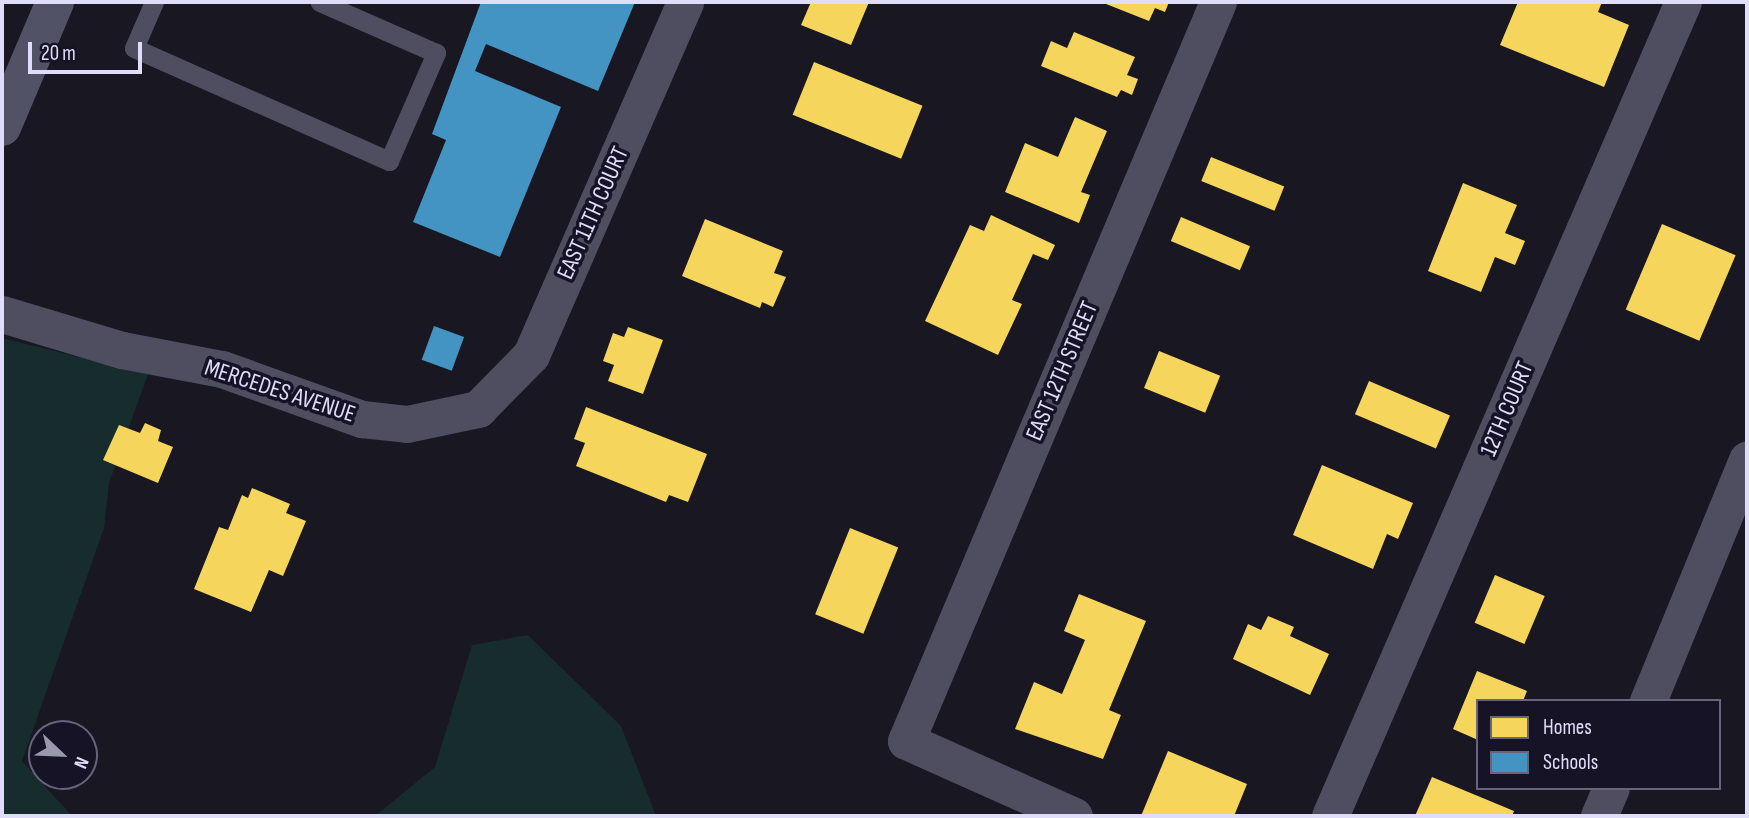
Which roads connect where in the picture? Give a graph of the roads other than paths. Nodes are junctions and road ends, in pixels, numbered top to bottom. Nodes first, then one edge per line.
1 (55, 2) edge
2 (155, 2) edge
3 (320, 2) edge
4 (685, 2) edge
5 (1218, 2) edge
6 (1683, 2) edge
7 (2, 127) edge
8 (2, 314) edge
9 (478, 410) joint
10 (1747, 460) edge
11 (1733, 542) edge
12 (1649, 699) edge
13 (1610, 790) edge
14 (1074, 816) edge
15 (1330, 816) edge
16 (1599, 816) edge

1 - 7 main road
2 - 3 lane
4 - 9 street, EAST 11TH COURT
5 - 14 street, EAST 12TH STREET
6 - 15 street, 12TH COURT
8 - 9 street, MERCEDES AVENUE
10 - 11 street
11 - 12 street
13 - 16 street

